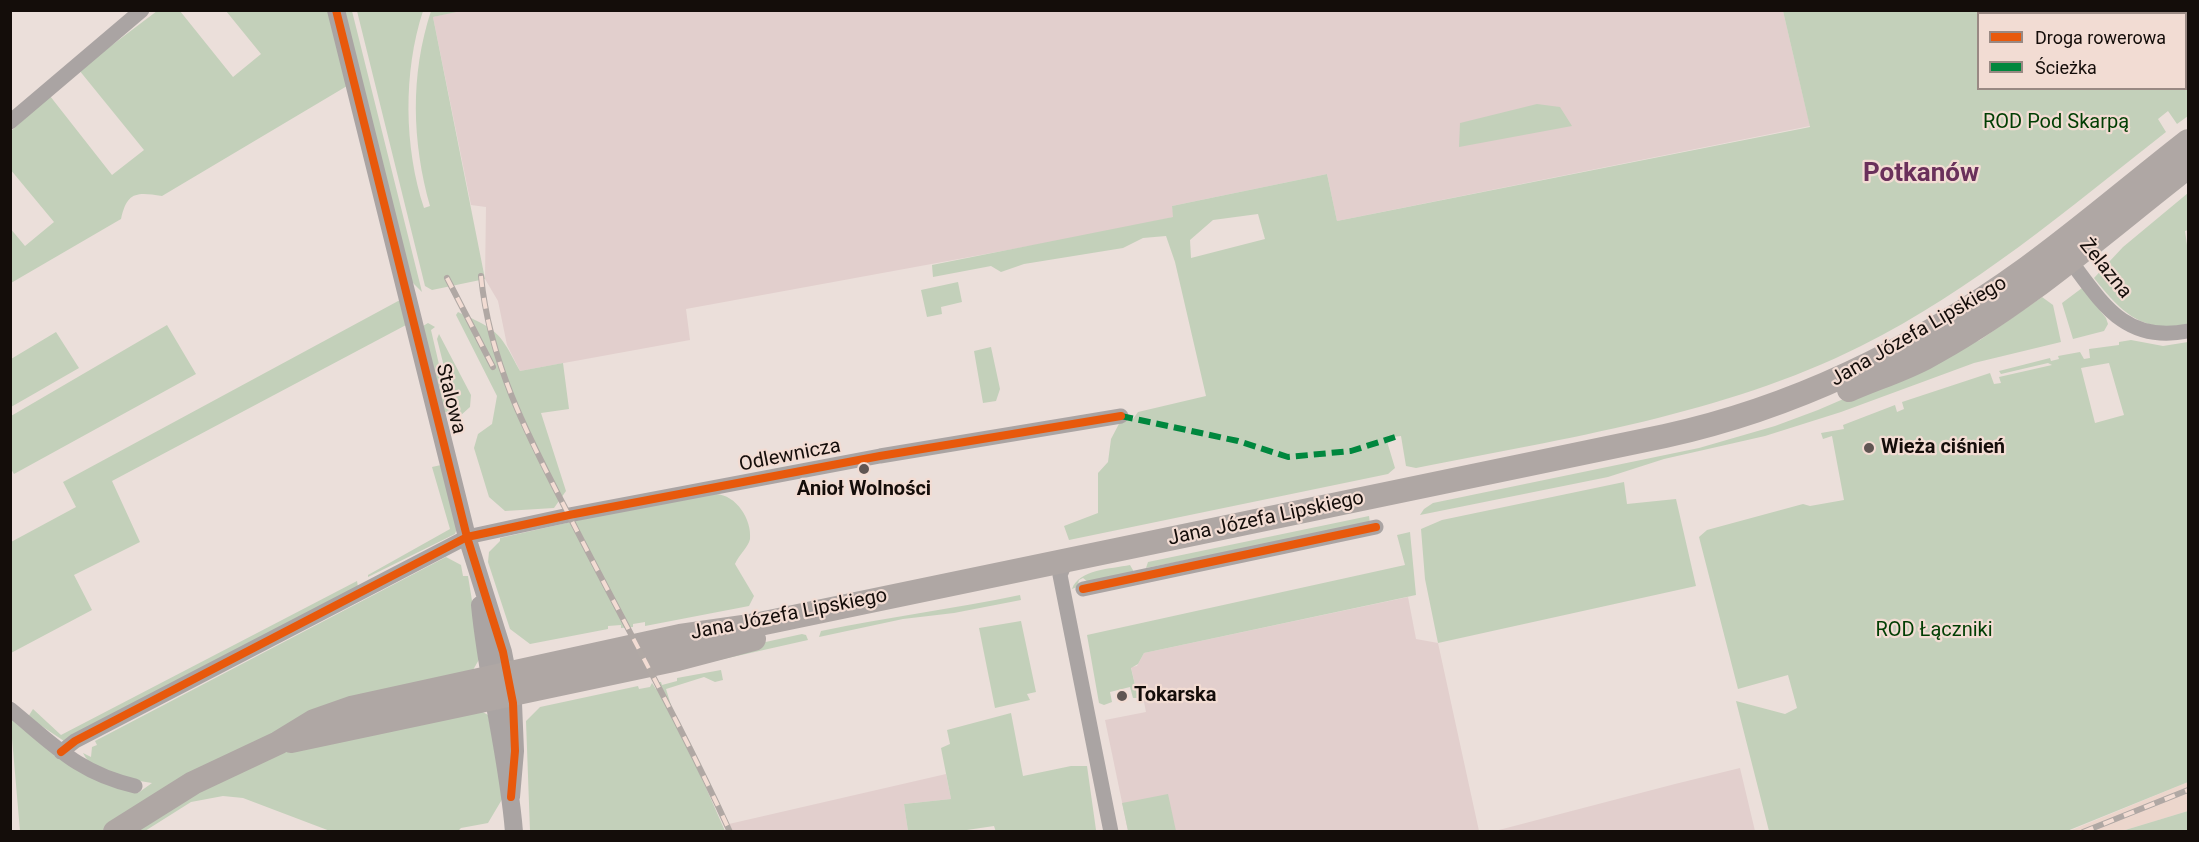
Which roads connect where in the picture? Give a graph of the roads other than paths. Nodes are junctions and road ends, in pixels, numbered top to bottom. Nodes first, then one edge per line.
1 (142, 10) edge
2 (336, 10) edge
3 (10, 122) edge
4 (2188, 141) edge
5 (2188, 167) edge
6 (2064, 253) junction
7 (2188, 331) edge
8 (1121, 416) dead end
9 (462, 518) junction
10 (1376, 527) dead end
11 (491, 531) junction
12 (466, 537) junction
13 (1057, 567) junction
14 (475, 568) junction
15 (1083, 589) dead end
16 (501, 685) junction
17 (10, 709) edge
18 (61, 752) junction
19 (135, 786) dead end
20 (115, 831) edge
21 (514, 831) edge
22 (1111, 831) edge

1 - 3 street
2 - 9 street, Stalowa
4 - 6 main road, Jana Józefa Lipskiego
5 - 6 main road, Jana Józefa Lipskiego
6 - 7 street, Żelazna
6 - 13 main road, Jana Józefa Lipskiego
8 - 11 street, Odlewnicza
9 - 11 street
9 - 12 street, Stalowa
10 - 15 street
11 - 12 street, Odlewnicza
11 - 14 street
12 - 14 street, Stalowa
12 - 18 street, Odlewnicza
13 - 16 main road, Jana Józefa Lipskiego
13 - 22 street
14 - 16 street, Stalowa
16 - 20 main road, Jana Józefa Lipskiego
16 - 21 street, Stalowa
17 - 18 street
18 - 19 street

